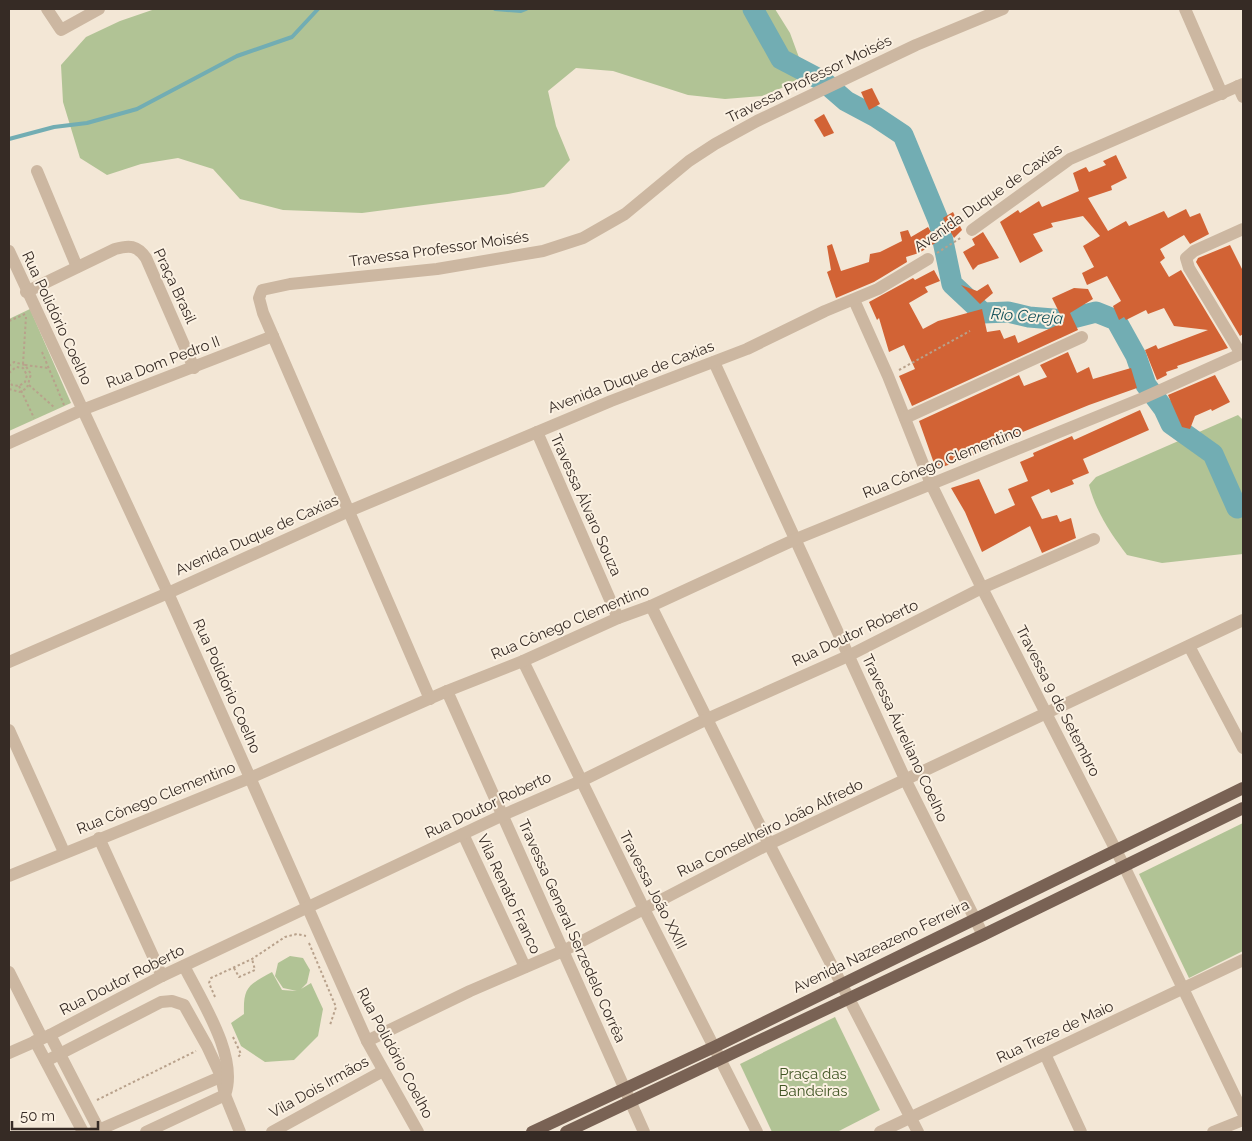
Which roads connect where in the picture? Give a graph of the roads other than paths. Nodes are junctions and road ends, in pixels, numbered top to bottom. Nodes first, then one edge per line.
1 (47, 9) edge
2 (99, 9) edge
3 (1003, 9) edge
4 (1184, 9) edge
5 (1241, 89) edge
6 (1222, 94) junction
7 (36, 171) dead end
8 (1243, 228) edge
9 (972, 230) road end
10 (9, 253) edge
11 (928, 260) road end
12 (77, 267) junction
13 (26, 292) junction
14 (854, 300) junction
15 (273, 336) junction
16 (1082, 337) dead end
17 (1242, 353) edge
18 (714, 362) junction
19 (194, 368) junction
20 (82, 410) junction
21 (905, 418) junction
22 (537, 432) junction
23 (9, 443) edge
24 (931, 484) junction
25 (349, 511) junction
26 (796, 539) junction
27 (1094, 539) dead end
28 (982, 588) junction
29 (168, 594) junction
30 (651, 606) junction
31 (618, 618) junction
32 (1243, 620) edge
33 (1188, 646) junction
34 (848, 656) junction
35 (524, 661) junction
36 (9, 662) edge
37 (447, 691) junction
38 (430, 699) junction
39 (1047, 714) junction
40 (707, 719) junction
41 (9, 730) edge
42 (1243, 748) edge
43 (250, 778) junction
44 (581, 781) junction
45 (906, 781) junction
46 (1243, 788) edge
47 (1243, 808) edge
48 (503, 815) junction
49 (463, 834) junction
50 (99, 838) junction
51 (769, 844) junction
52 (64, 852) junction
53 (1117, 852) junction
54 (1124, 866) junction
55 (9, 876) edge
56 (306, 909) junction
57 (644, 909) junction
58 (974, 918) junction
59 (983, 935) junction
60 (563, 951) junction
61 (1243, 960) edge
62 (184, 966) junction
63 (525, 967) junction
64 (9, 972) edge
65 (162, 976) junction
66 (842, 984) junction
67 (1183, 989) junction
68 (850, 998) junction
69 (42, 1038) junction
70 (367, 1041) junction
71 (714, 1047) junction
72 (9, 1053) edge
73 (60, 1054) junction
74 (1045, 1054) junction
75 (721, 1059) junction
76 (46, 1060) junction
77 (227, 1064) junction
78 (383, 1071) junction
79 (220, 1076) junction
80 (624, 1090) junction
81 (225, 1095) junction
82 (630, 1102) junction
83 (1243, 1113) edge
84 (910, 1118) junction
85 (1243, 1120) edge
86 (83, 1132) edge
87 (98, 1132) edge
88 (146, 1132) edge
89 (240, 1132) edge
90 (272, 1132) edge
91 (418, 1132) edge
92 (532, 1132) edge
93 (566, 1132) edge
94 (644, 1132) edge
95 (757, 1132) edge
96 (880, 1132) edge
97 (918, 1132) edge
98 (1081, 1132) edge
99 (1213, 1132) edge

1 - 2 street
3 - 15 street, Travessa Professor Moisés
4 - 6 street
5 - 6 street, Avenida Duque de Caxias
6 - 9 street, Avenida Duque de Caxias
7 - 12 street
8 - 17 street
10 - 13 street, Rua Polidório Coelho
11 - 14 street, Avenida Duque de Caxias
12 - 13 street, Praça Brasil
12 - 19 street, Praça Brasil
13 - 20 street, Rua Polidório Coelho
14 - 18 street, Avenida Duque de Caxias
14 - 21 street, Travessa 9 de Setembro
15 - 19 street, Rua Dom Pedro II
15 - 25 street, Travessa Professor Moisés
16 - 21 street
17 - 24 street, Rua Cônego Clementino
18 - 22 street, Avenida Duque de Caxias
18 - 26 street, Travessa Áureliano Coelho
19 - 20 street, Rua Dom Pedro II
20 - 23 street, Rua Dom Pedro II
20 - 29 street, Rua Polidório Coelho
21 - 24 street, Travessa 9 de Setembro
22 - 25 street, Avenida Duque de Caxias
22 - 31 street, Travessa Álvaro Souza
24 - 26 street, Rua Cônego Clementino
24 - 28 street, Travessa 9 de Setembro
25 - 29 street, Avenida Duque de Caxias
25 - 38 street, Travessa Professor Moisés
26 - 30 street, Rua Cônego Clementino
26 - 34 street, Travessa Áureliano Coelho
27 - 28 street, Rua Doutor Roberto
28 - 34 street, Rua Doutor Roberto
28 - 39 street, Travessa 9 de Setembro
29 - 36 street, Avenida Duque de Caxias
29 - 43 street, Rua Polidório Coelho
30 - 31 street, Rua Cônego Clementino
30 - 40 street
31 - 35 street, Rua Cônego Clementino
32 - 33 street, Rua Conselheiro João Alfredo
33 - 39 street, Rua Conselheiro João Alfredo
33 - 42 street
34 - 40 street, Rua Doutor Roberto
34 - 45 street, Travessa Áureliano Coelho
35 - 37 street, Rua Cônego Clementino
35 - 44 street, Travessa João XXIII
37 - 38 street, Rua Cônego Clementino
37 - 48 street, Travessa General Serzedelo Corrêa
38 - 43 street, Rua Cônego Clementino
39 - 45 street, Rua Conselheiro João Alfredo
39 - 53 street, Travessa 9 de Setembro
40 - 44 street, Rua Doutor Roberto
40 - 51 street
41 - 52 street
43 - 50 street, Rua Cônego Clementino
43 - 56 street, Rua Polidório Coelho
44 - 48 street, Rua Doutor Roberto
44 - 57 street, Travessa João XXIII
45 - 51 street, Rua Conselheiro João Alfredo
45 - 58 street, Travessa Áureliano Coelho
46 - 53 main road, Avenida Nazeazeno Ferreira
47 - 54 main road
48 - 49 street, Rua Doutor Roberto
48 - 60 street, Travessa General Serzedelo Corrêa
49 - 56 street, Rua Doutor Roberto
49 - 63 street, Vila Renato Franco
50 - 52 street, Rua Cônego Clementino
50 - 65 street
51 - 57 street, Rua Conselheiro João Alfredo
51 - 66 street
52 - 55 street, Rua Cônego Clementino
53 - 54 street, Travessa 9 de Setembro
53 - 58 main road, Avenida Nazeazeno Ferreira
54 - 59 main road
54 - 67 street, Travessa 9 de Setembro
56 - 62 street, Rua Doutor Roberto
56 - 70 street, Rua Polidório Coelho
57 - 60 street, Rua Conselheiro João Alfredo
57 - 71 street, Travessa João XXIII
58 - 59 street, Travessa Áureliano Coelho
58 - 66 main road, Avenida Nazeazeno Ferreira
59 - 68 main road
60 - 63 street, Rua Conselheiro João Alfredo
60 - 80 street, Travessa General Serzedelo Corrêa
61 - 67 street, Rua Treze de Maio
62 - 65 street, Rua Doutor Roberto
62 - 77 street
63 - 70 street, Rua Conselheiro João Alfredo
64 - 69 street
65 - 69 street, Rua Doutor Roberto
66 - 68 street
66 - 71 main road, Avenida Nazeazeno Ferreira
67 - 74 street, Rua Treze de Maio
67 - 83 street, Travessa 9 de Setembro
68 - 75 main road
68 - 84 street
69 - 72 street, Rua Doutor Roberto
69 - 73 street
69 - 76 street
70 - 78 street, Rua Polidório Coelho
71 - 75 street, Travessa João XXIII
71 - 80 main road, Avenida Nazeazeno Ferreira
73 - 76 street
73 - 79 street
73 - 87 street
74 - 84 street, Rua Treze de Maio
74 - 98 street
75 - 82 main road
75 - 95 street, Travessa João XXIII
76 - 86 street
77 - 79 street
77 - 81 street
78 - 90 street, Vila Dois Irmãos
78 - 91 street, Rua Polidório Coelho
79 - 81 street
79 - 87 street
80 - 82 street, Travessa General Serzedelo Corrêa
80 - 92 main road, Avenida Nazeazeno Ferreira
81 - 88 street
81 - 89 street
82 - 93 main road
82 - 94 street, Travessa General Serzedelo Corrêa
84 - 96 street, Rua Treze de Maio
84 - 97 street
85 - 99 street

